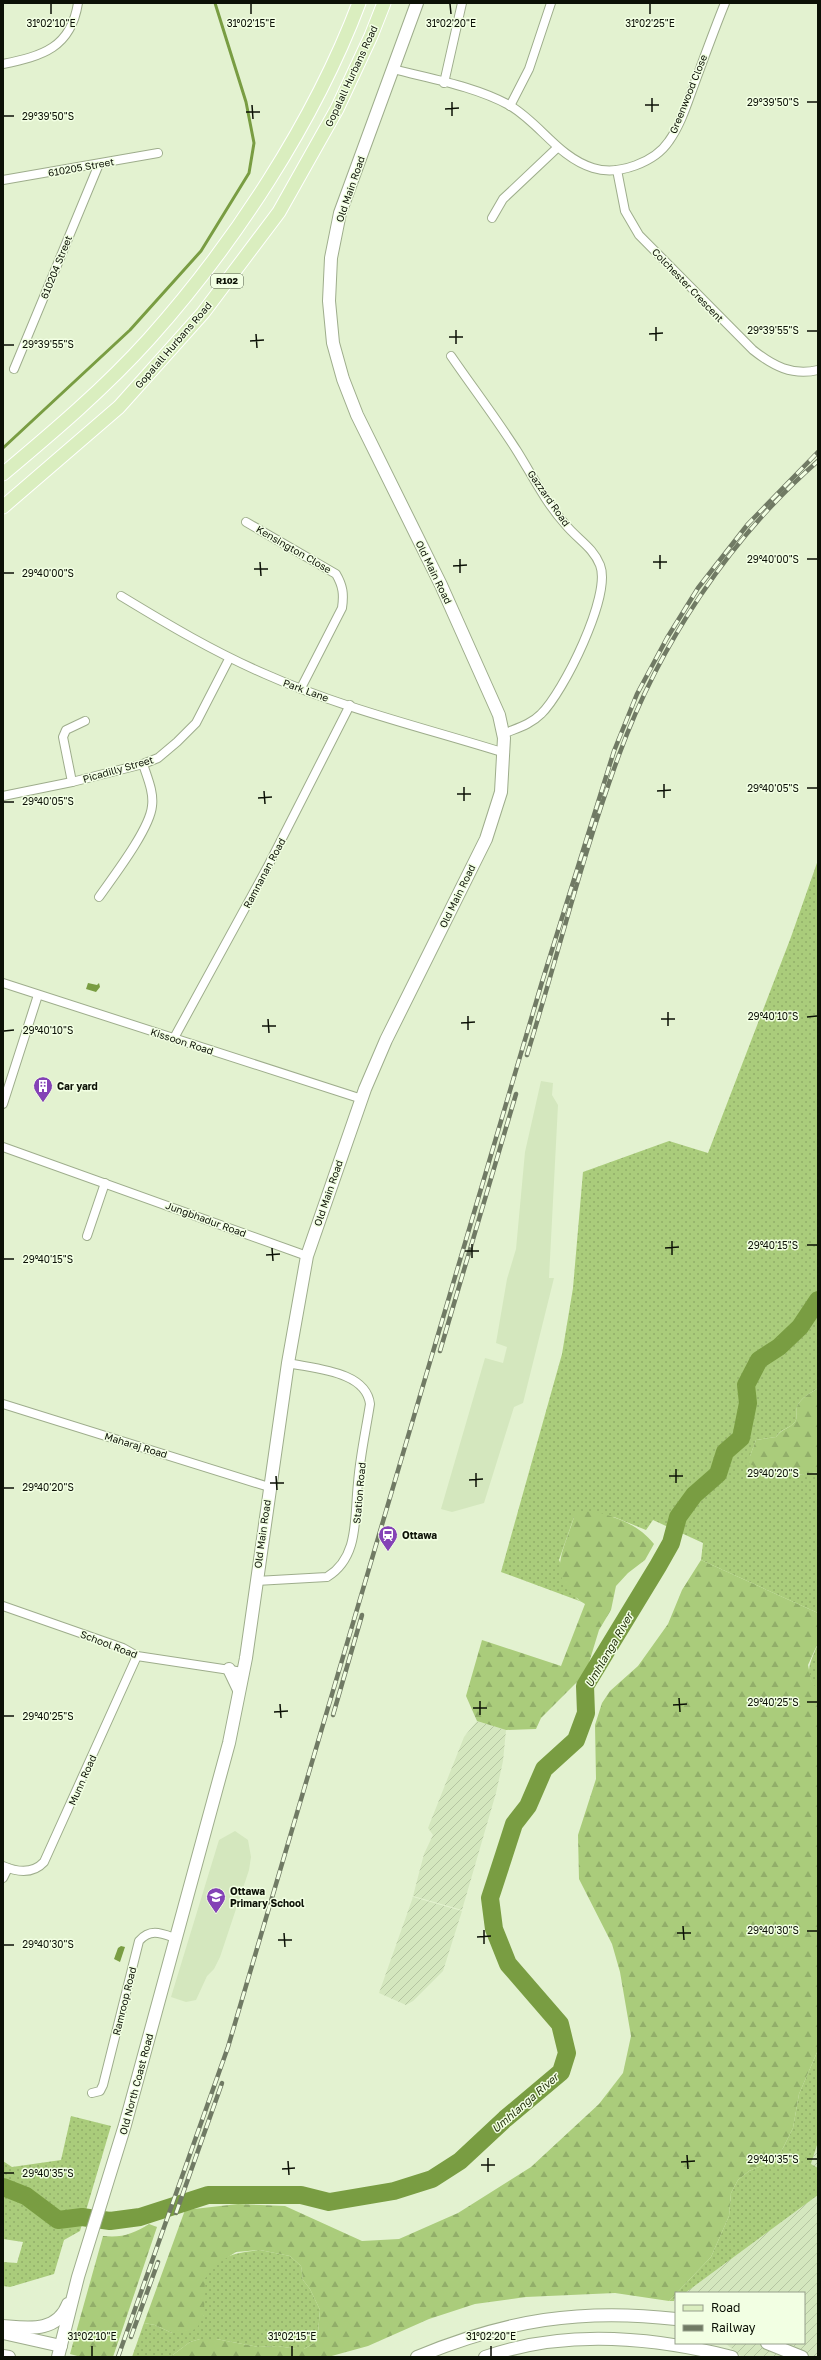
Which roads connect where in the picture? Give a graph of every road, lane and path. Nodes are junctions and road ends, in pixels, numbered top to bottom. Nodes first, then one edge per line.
1 (78, 3) edge
2 (359, 3) edge
3 (384, 3) edge
4 (417, 3) edge
5 (462, 3) edge
6 (551, 3) edge
7 (725, 3) edge
8 (3, 64) edge
9 (393, 69) junction
10 (444, 83) junction
11 (510, 106) junction
12 (557, 148) junction
13 (158, 153) dead end
14 (99, 164) junction
15 (617, 170) junction
16 (3, 180) edge
17 (492, 218) dead end
18 (451, 356) dead end
19 (14, 370) dead end
20 (818, 370) edge
21 (3, 474) edge
22 (3, 507) edge
23 (246, 522) dead end
24 (121, 596) dead end
25 (229, 659) junction
26 (301, 688) junction
27 (350, 705) junction
28 (85, 721) dead end
29 (504, 734) junction
30 (505, 753) junction
31 (143, 764) junction
32 (72, 782) junction
33 (3, 796) edge
34 (99, 897) dead end
35 (3, 983) edge
36 (38, 995) junction
37 (174, 1038) junction
38 (362, 1098) junction
39 (3, 1104) edge
40 (3, 1147) edge
41 (105, 1183) junction
42 (87, 1236) dead end
43 (307, 1256) junction
44 (288, 1363) junction
45 (3, 1404) edge
46 (269, 1487) junction
47 (256, 1581) junction
48 (3, 1606) edge
49 (137, 1656) junction
50 (229, 1669) junction
51 (243, 1672) junction
52 (239, 1690) junction
53 (211, 1811) joint
54 (5, 1867) edge
55 (3, 1878) edge
56 (175, 1938) junction
57 (92, 2093) dead end
58 (78, 2277) junction
59 (675, 2319) edge
60 (3, 2326) edge
61 (3, 2333) edge
62 (770, 2344) edge
63 (60, 2351) edge
64 (3, 2356) edge
65 (9, 2357) edge
66 (417, 2357) edge
67 (485, 2357) edge
68 (732, 2357) edge
69 (802, 2357) edge

1 - 8 street
2 - 21 main road, R102
3 - 22 main road, Gopalall Hurbans Road / R102
4 - 9 street, Old Main Road
5 - 10 street
6 - 11 street
7 - 15 street, Greenwood Close
9 - 10 street, Greenwood Close
9 - 29 street, Old Main Road
10 - 11 street, Greenwood Close
11 - 12 street, Greenwood Close
12 - 15 street, Greenwood Close
12 - 17 street
13 - 14 street, 610205 Street
14 - 16 street, 610205 Street
14 - 19 street, 610204 Street
15 - 20 street, Colchester Crescent
18 - 29 street, Gazzard Road
23 - 26 street, Kensington Close
24 - 25 street, Park Lane
25 - 26 street, Park Lane
25 - 31 street, Picadilly Street
26 - 27 street, Park Lane
27 - 30 street, Park Lane
27 - 37 street, Ramnanan Road
28 - 32 street
29 - 30 street, Old Main Road
30 - 38 street, Old Main Road
31 - 32 street, Picadilly Street
31 - 34 street
32 - 33 street, Picadilly Street
35 - 36 street, Kissoon Road
36 - 37 street, Kissoon Road
36 - 39 street
37 - 38 street, Kissoon Road
38 - 43 street, Old Main Road
40 - 41 street, Jungbhadur Road
41 - 42 street
41 - 43 street, Jungbhadur Road
43 - 44 street, Old Main Road
44 - 46 street, Old Main Road
44 - 47 street, Station Road
45 - 46 street, Maharaj Road
46 - 47 street, Old Main Road
47 - 51 street, Old Main Road
48 - 49 street, School Road
49 - 50 street, School Road
49 - 54 street, Munn Road
50 - 51 street, School Road
50 - 52 street
51 - 52 street, Old Main Road
52 - 53 street, Old Main Road
53 - 56 street, Old North Coast Road
54 - 55 street
56 - 57 street, Ramroop Road
56 - 58 street, Old North Coast Road
58 - 60 street
58 - 63 street, Old North Coast Road
59 - 66 street
61 - 63 street
62 - 69 street
64 - 65 street
67 - 68 street

